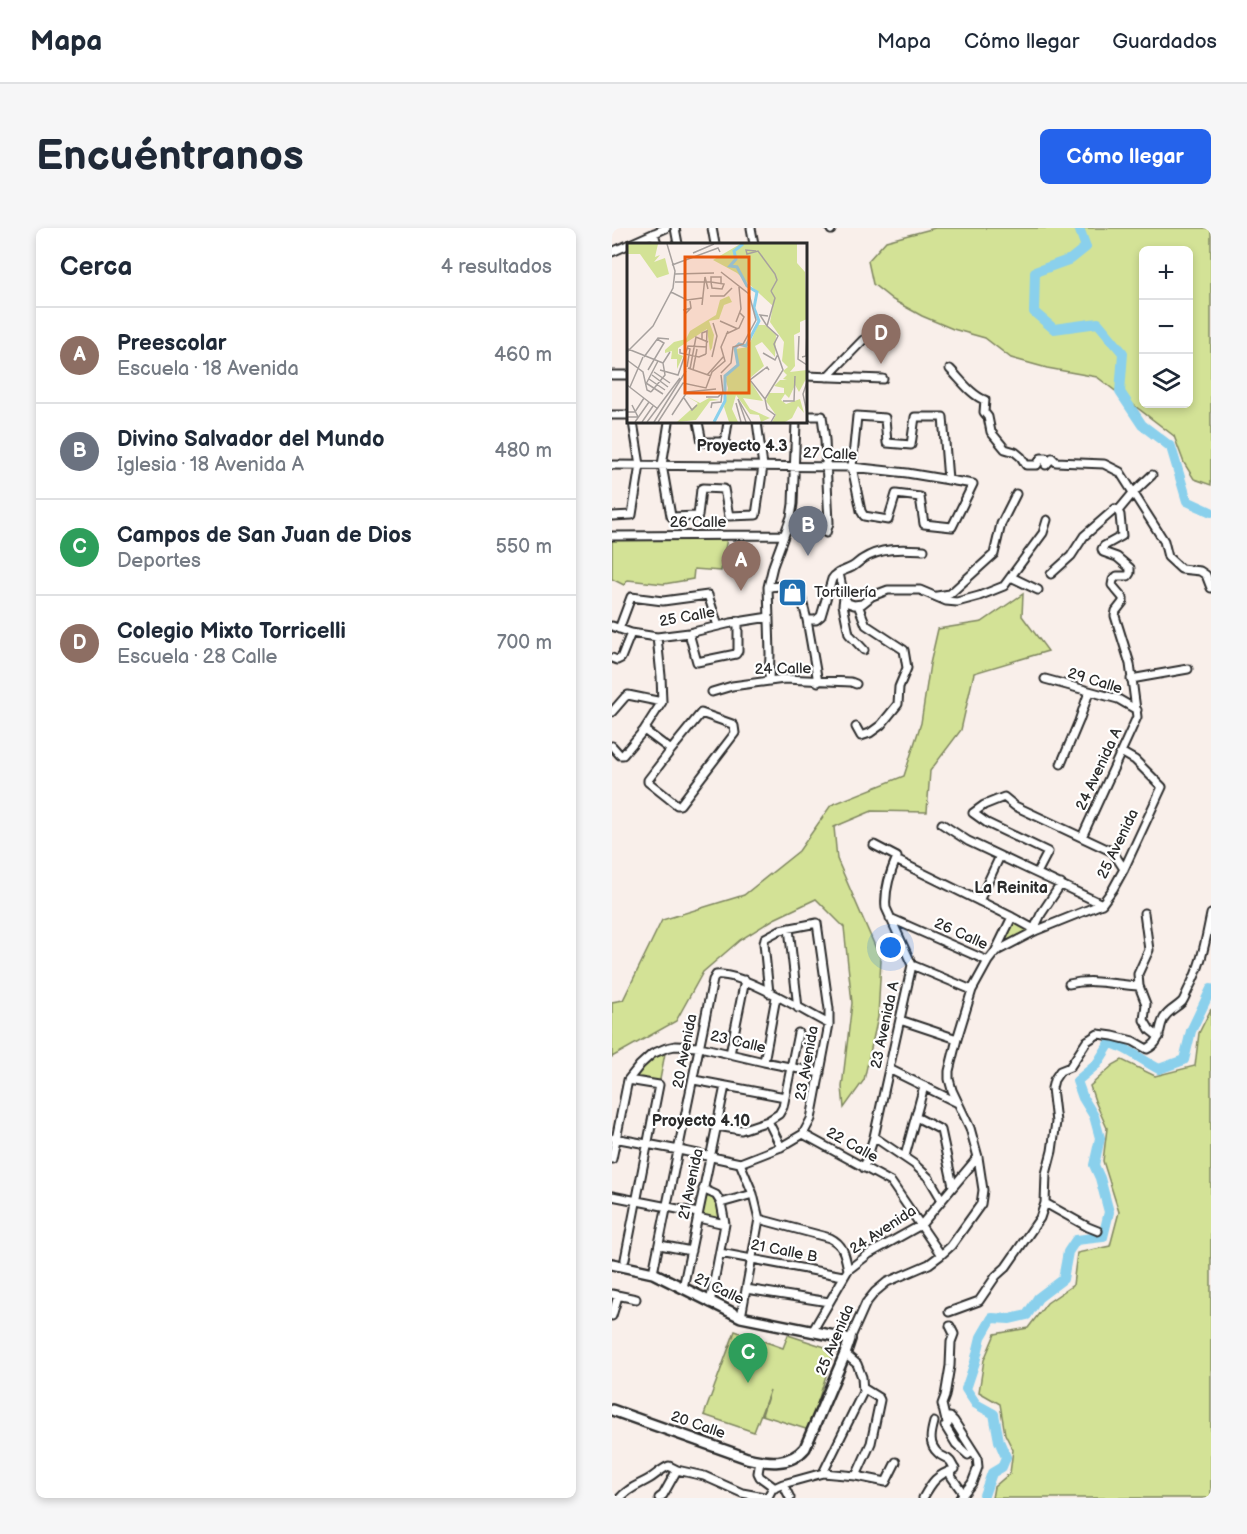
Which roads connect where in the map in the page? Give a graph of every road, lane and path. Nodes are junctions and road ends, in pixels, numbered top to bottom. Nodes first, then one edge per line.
1 (666, 228) edge
2 (675, 228) edge
3 (712, 228) edge
4 (751, 228) edge
5 (654, 233) junction
6 (637, 243) edge
7 (657, 243) edge
8 (678, 243) edge
9 (715, 243) edge
10 (754, 243) edge
11 (627, 248) edge
12 (612, 252) edge
13 (863, 340) dead end
14 (950, 369) dead end
15 (807, 376) edge
16 (827, 377) junction
17 (883, 379) dead end
18 (807, 416) edge
19 (633, 423) edge
20 (669, 423) edge
21 (698, 423) edge
22 (728, 423) edge
23 (757, 423) edge
24 (796, 423) edge
25 (612, 465) edge
26 (640, 465) junction
27 (662, 465) junction
28 (763, 466) junction
29 (794, 466) junction
30 (826, 466) junction
31 (852, 467) junction
32 (1152, 475) dead end
33 (948, 480) junction
34 (1133, 493) junction
35 (1016, 494) dead end
36 (1118, 511) junction
37 (612, 516) edge
38 (1047, 520) dead end
39 (826, 533) dead end
40 (784, 535) junction
41 (612, 536) edge
42 (924, 550) dead end
43 (839, 573) junction
44 (1051, 574) dead end
45 (1011, 577) junction
46 (768, 587) junction
47 (1211, 588) edge
48 (1038, 590) dead end
49 (934, 596) junction
50 (844, 597) junction
51 (858, 605) junction
52 (769, 617) junction
53 (807, 620) junction
54 (738, 621) junction
55 (718, 626) junction
56 (616, 627) edge
57 (631, 633) junction
58 (689, 633) junction
59 (657, 637) junction
60 (864, 650) dead end
61 (612, 657) edge
62 (1188, 669) dead end
63 (1045, 679) dead end
64 (1131, 679) junction
65 (769, 680) junction
66 (818, 681) junction
67 (856, 684) dead end
68 (712, 692) dead end
69 (1089, 692) junction
70 (662, 702) junction
71 (1137, 710) junction
72 (612, 712) edge
73 (856, 727) dead end
74 (644, 730) junction
75 (612, 746) edge
76 (671, 750) junction
77 (1121, 752) junction
78 (1061, 764) dead end
79 (942, 824) dead end
80 (1082, 837) junction
81 (874, 845) dead end
82 (1000, 856) junction
83 (896, 859) junction
84 (1124, 868) junction
85 (1037, 873) junction
86 (1061, 884) junction
87 (979, 901) junction
88 (1102, 904) junction
89 (1144, 913) dead end
90 (1211, 914) edge
91 (1012, 916) junction
92 (890, 918) junction
93 (789, 928) junction
94 (1034, 930) junction
95 (996, 952) junction
96 (988, 961) junction
97 (912, 965) junction
98 (746, 981) junction
99 (1069, 984) dead end
100 (1139, 986) junction
101 (972, 990) junction
102 (773, 995) junction
103 (798, 1008) junction
104 (900, 1020) junction
105 (828, 1024) junction
106 (798, 1033) dead end
107 (1159, 1037) junction
108 (957, 1039) junction
109 (700, 1047) junction
110 (730, 1054) junction
111 (764, 1062) junction
112 (792, 1067) junction
113 (889, 1069) junction
114 (820, 1073) junction
115 (628, 1080) junction
116 (693, 1080) junction
117 (725, 1086) junction
118 (924, 1086) junction
119 (785, 1097) junction
120 (958, 1103) junction
121 (916, 1117) junction
122 (768, 1121) junction
123 (717, 1126) junction
124 (803, 1134) junction
125 (874, 1137) junction
126 (614, 1138) edge
127 (647, 1144) junction
128 (781, 1148) junction
129 (679, 1150) junction
130 (710, 1156) junction
131 (905, 1156) junction
132 (978, 1157) junction
133 (612, 1159) edge
134 (740, 1163) junction
135 (864, 1167) junction
136 (953, 1186) junction
137 (703, 1189) junction
138 (753, 1194) junction
139 (612, 1196) edge
140 (942, 1200) junction
141 (636, 1201) junction
142 (721, 1203) junction
143 (1045, 1203) junction
144 (667, 1207) junction
145 (698, 1216) junction
146 (759, 1219) junction
147 (725, 1224) junction
148 (921, 1225) junction
149 (1098, 1231) dead end
150 (660, 1245) junction
151 (691, 1251) junction
152 (720, 1253) junction
153 (941, 1255) junction
154 (625, 1258) dead end
155 (752, 1258) junction
156 (612, 1264) edge
157 (653, 1273) junction
158 (845, 1273) junction
159 (683, 1288) junction
160 (746, 1289) junction
161 (615, 1295) edge
162 (636, 1299) dead end
163 (829, 1302) junction
164 (710, 1303) junction
165 (949, 1312) dead end
166 (612, 1316) edge
167 (741, 1317) junction
168 (950, 1326) dead end
169 (812, 1332) junction
170 (850, 1339) junction
171 (845, 1354) junction
172 (863, 1388) junction
173 (612, 1410) edge
174 (945, 1417) junction
175 (934, 1422) dead end
176 (968, 1455) dead end
177 (760, 1461) junction
178 (776, 1462) joint
179 (896, 1462) dead end
180 (677, 1470) junction
181 (950, 1471) junction
182 (823, 1473) junction
183 (856, 1476) junction
184 (779, 1486) junction
185 (961, 1496) edge
186 (664, 1497) edge
187 (620, 1498) edge
188 (790, 1498) edge
189 (923, 1498) edge

1 - 5 street
2 - 8 street
3 - 9 street
4 - 10 street
5 - 6 street
5 - 7 street
11 - 12 street
13 - 16 street
14 - 34 street
15 - 16 street
16 - 17 street
18 - 30 street
19 - 26 street
20 - 27 street
21 - 22 street
23 - 28 street
24 - 29 street
25 - 26 street, 27 Calle
26 - 27 street, 27 Calle
26 - 37 street
27 - 28 street, 27 Calle
27 - 28 street
28 - 29 street, 27 Calle
29 - 30 street, 27 Calle
29 - 40 street
30 - 31 street, 27 Calle
30 - 39 street
31 - 33 street, 27 Calle
31 - 33 street
31 - 33 street, 27 Calle
32 - 34 street
34 - 36 street
34 - 47 street
35 - 49 street
36 - 44 street
36 - 64 street, 24 Avenida A
38 - 45 street
40 - 41 street, 26 Calle
40 - 46 street
42 - 43 street
43 - 50 street
43 - 53 street
45 - 48 street
45 - 49 street
46 - 52 street
46 - 53 street
49 - 51 street
50 - 51 street
50 - 60 street
51 - 73 street
52 - 54 street, 25 Calle
52 - 65 street
53 - 66 street
54 - 55 street, 25 Calle
54 - 58 street
55 - 56 street
55 - 58 street, 25 Calle
56 - 57 street, 25 Calle
57 - 59 street, 25 Calle
57 - 61 street
58 - 59 street, 25 Calle
59 - 70 street
62 - 64 street, 29 Calle
63 - 69 street, 29 Calle
64 - 71 street, 24 Avenida A
65 - 66 street, 24 Calle
65 - 68 street, 24 Calle
66 - 67 street, 24 Calle
69 - 71 street, 29 Calle
69 - 78 street
70 - 72 street
70 - 74 street
71 - 77 street, 24 Avenida A
74 - 75 street
74 - 76 street
76 - 76 street
77 - 80 street, 24 Avenida A
77 - 84 street, 25 Avenida
79 - 82 street
80 - 84 street
80 - 85 street
81 - 83 street
82 - 85 street
82 - 87 street
83 - 87 street
83 - 92 street, 23 Avenida A
84 - 88 street, 25 Avenida
85 - 86 street
86 - 88 street
86 - 94 street
87 - 91 street
88 - 94 street, 25 Avenida
89 - 100 street
90 - 107 street
91 - 94 street
91 - 95 street, 25 Avenida
92 - 96 street, 26 Calle
92 - 97 street, 23 Avenida A
93 - 102 street
93 - 103 street
93 - 105 street, 23 Avenida
94 - 95 street, 25 Avenida
95 - 96 street, 25 Avenida
96 - 101 street, 25 Avenida
97 - 101 street
97 - 104 street, 23 Avenida A
98 - 102 street
98 - 109 street, 20 Avenida
98 - 110 street
99 - 100 street
100 - 107 street
101 - 108 street, 25 Avenida
102 - 103 street
102 - 111 street
103 - 105 street
104 - 108 street
104 - 113 street, 23 Avenida A
105 - 114 street, 23 Avenida
106 - 112 street
107 - 143 street
108 - 120 street, 25 Avenida
109 - 110 street, 23 Calle
109 - 115 street, 23 Calle
109 - 116 street, 20 Avenida
110 - 111 street, 23 Calle
111 - 112 street, 23 Calle
112 - 114 street, 23 Calle
112 - 119 street
113 - 118 street
113 - 125 street, 23 Avenida A
114 - 124 street, 23 Avenida
115 - 126 street
115 - 127 street
116 - 117 street
116 - 129 street, 20 Avenida
117 - 119 street
117 - 123 street, 21 Avenida
118 - 120 street
118 - 121 street
119 - 122 street
120 - 132 street, 25 Avenida
121 - 131 street
121 - 136 street
122 - 123 street
122 - 128 street
123 - 130 street, 21 Avenida
124 - 128 street, 22 Calle
124 - 135 street, 22 Calle
125 - 131 street
125 - 135 street, 23 Avenida A
126 - 127 street
126 - 133 street
127 - 129 street
127 - 141 street
128 - 134 street, 22 Calle
129 - 130 street
129 - 144 street, 20 Avenida
130 - 134 street
130 - 137 street, 21 Avenida
131 - 140 street
132 - 136 street, 24 Avenida
132 - 153 street, 25 Avenida
134 - 138 street
135 - 148 street, 22 Calle
136 - 140 street, 24 Avenida
137 - 142 street
137 - 145 street, 21 Avenida
138 - 142 street
138 - 146 street
139 - 141 street
140 - 148 street, 24 Avenida
141 - 144 street
141 - 154 street
142 - 147 street
143 - 149 street
143 - 165 street
144 - 145 street
144 - 150 street, 20 Avenida
145 - 147 street
145 - 151 street, 21 Avenida
146 - 155 street
146 - 158 street
147 - 152 street
148 - 153 street, 22 Calle
148 - 158 street, 24 Avenida
150 - 151 street
150 - 157 street, 20 Avenida
151 - 159 street, 21 Avenida
152 - 155 street, 21 Calle B
152 - 164 street
153 - 170 street, 25 Avenida
155 - 158 street, 21 Calle B
155 - 160 street
156 - 157 street, 21 Calle
157 - 159 street, 21 Calle
158 - 163 street, 24 Avenida
159 - 164 street, 21 Calle
160 - 163 street
160 - 167 street
161 - 162 street
161 - 166 street
163 - 169 street, 24 Avenida
164 - 167 street, 21 Calle
167 - 169 street, 21 Calle
168 - 174 street
169 - 170 street, 21 Calle
170 - 171 street, 25 Avenida
171 - 172 street
171 - 178 street, 25 Avenida
172 - 182 street
172 - 183 street
173 - 177 street, 20 Calle
174 - 176 street
174 - 185 street
175 - 181 street
177 - 178 street, 20 Calle
177 - 184 street
179 - 183 street
180 - 184 street
180 - 186 street
180 - 187 street
181 - 185 street
181 - 189 street
182 - 183 street
182 - 184 street
184 - 188 street

